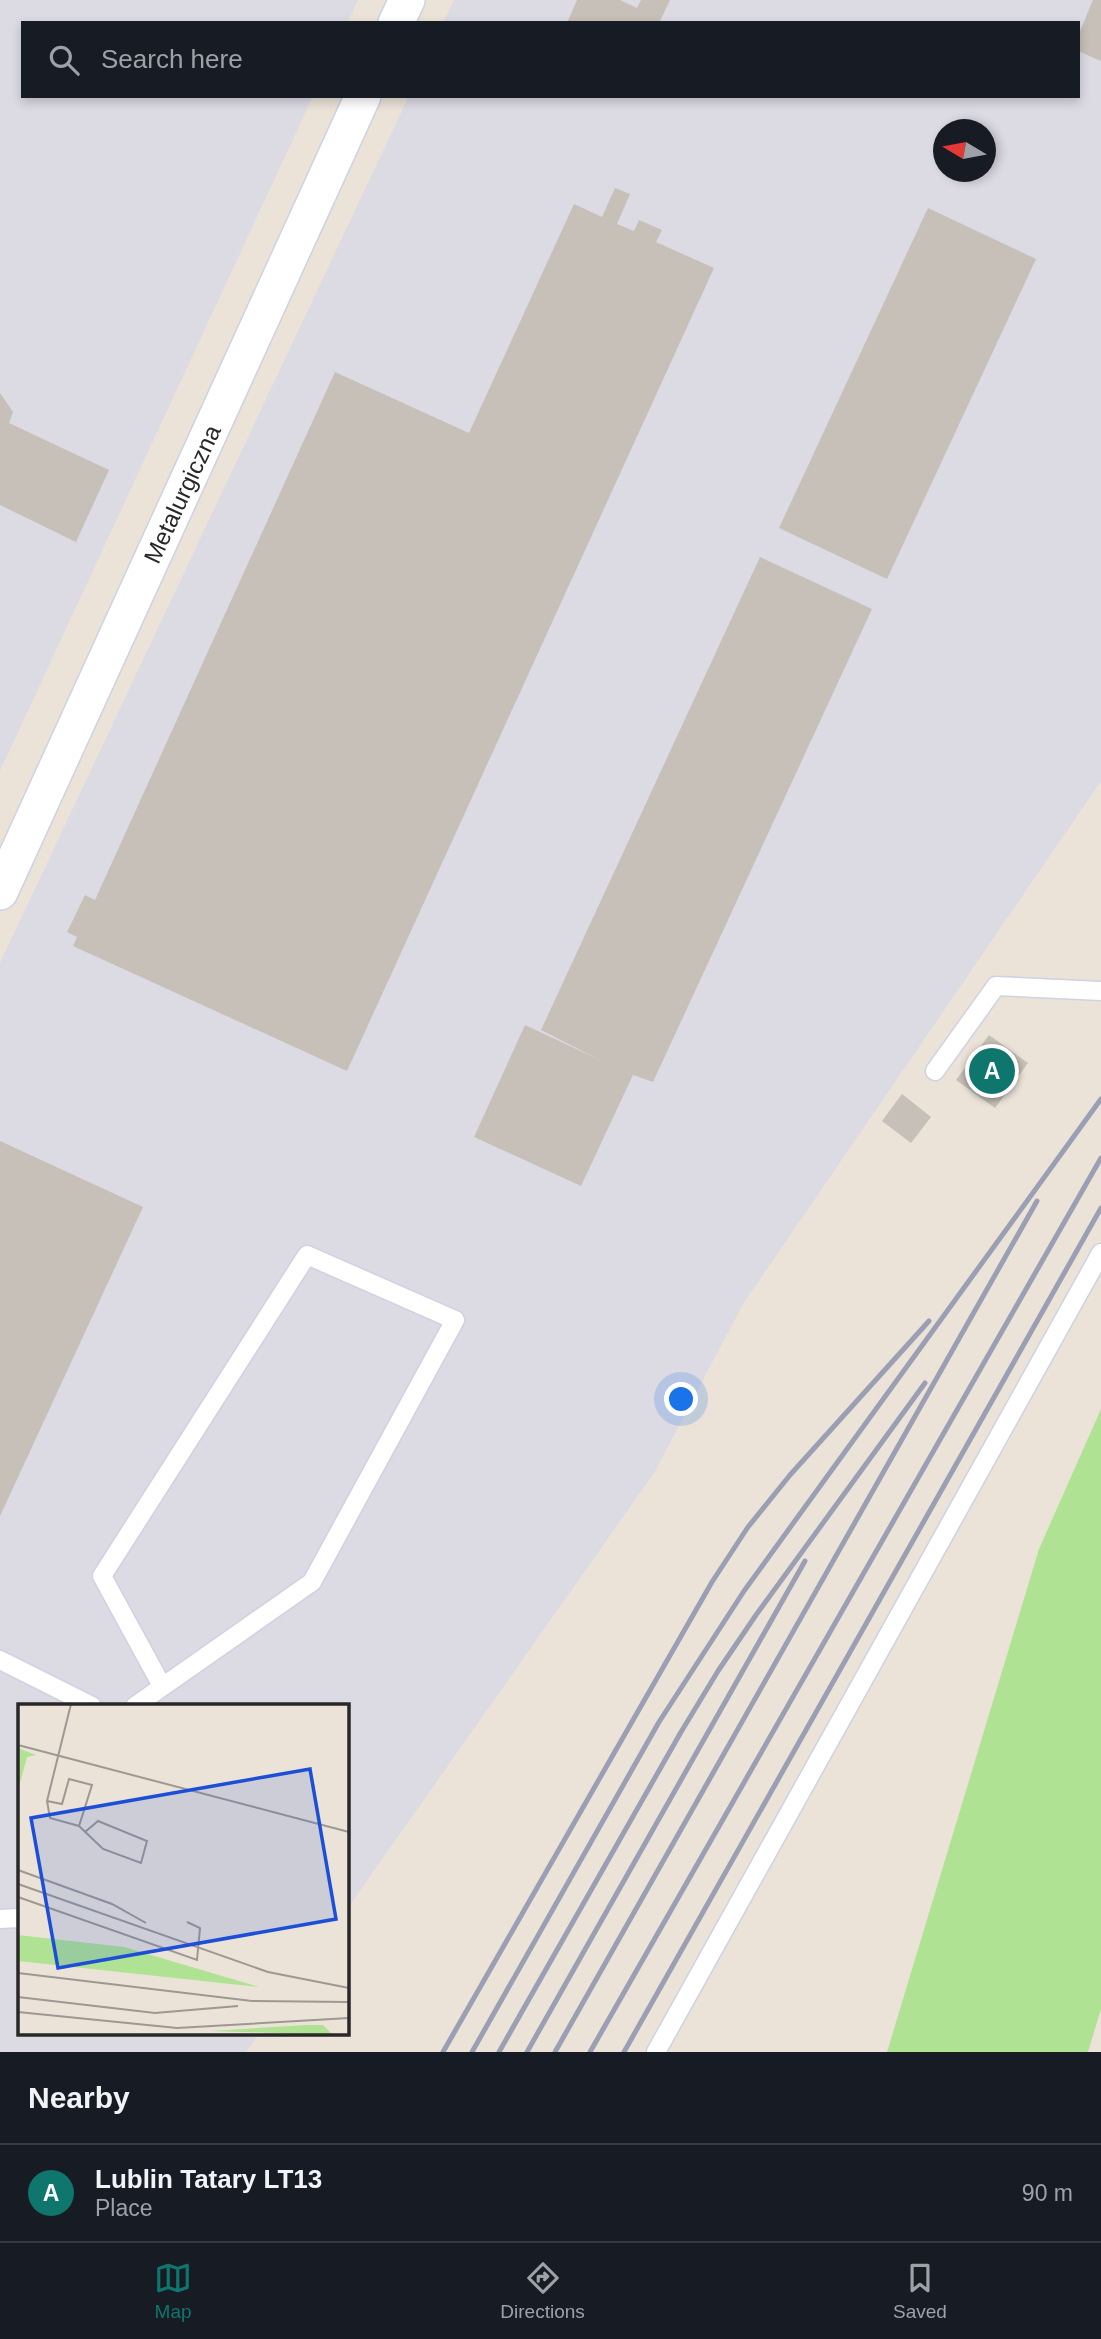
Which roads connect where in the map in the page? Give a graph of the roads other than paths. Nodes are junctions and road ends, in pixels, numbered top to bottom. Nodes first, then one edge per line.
1 (407, 0) edge
2 (397, 21) edge
3 (362, 98) edge
4 (0, 892) edge
5 (1101, 991) edge
6 (935, 1071) dead end
7 (1101, 1253) edge
8 (0, 1660) edge
9 (162, 1686) junction
10 (88, 1704) edge
11 (138, 1704) edge
12 (18, 1918) edge
13 (0, 1919) edge
14 (656, 2052) edge

1 - 2 street
3 - 4 street, Metalurgiczna
5 - 6 lane
7 - 14 lane
8 - 10 lane
9 - 9 lane
9 - 11 lane
12 - 13 lane

